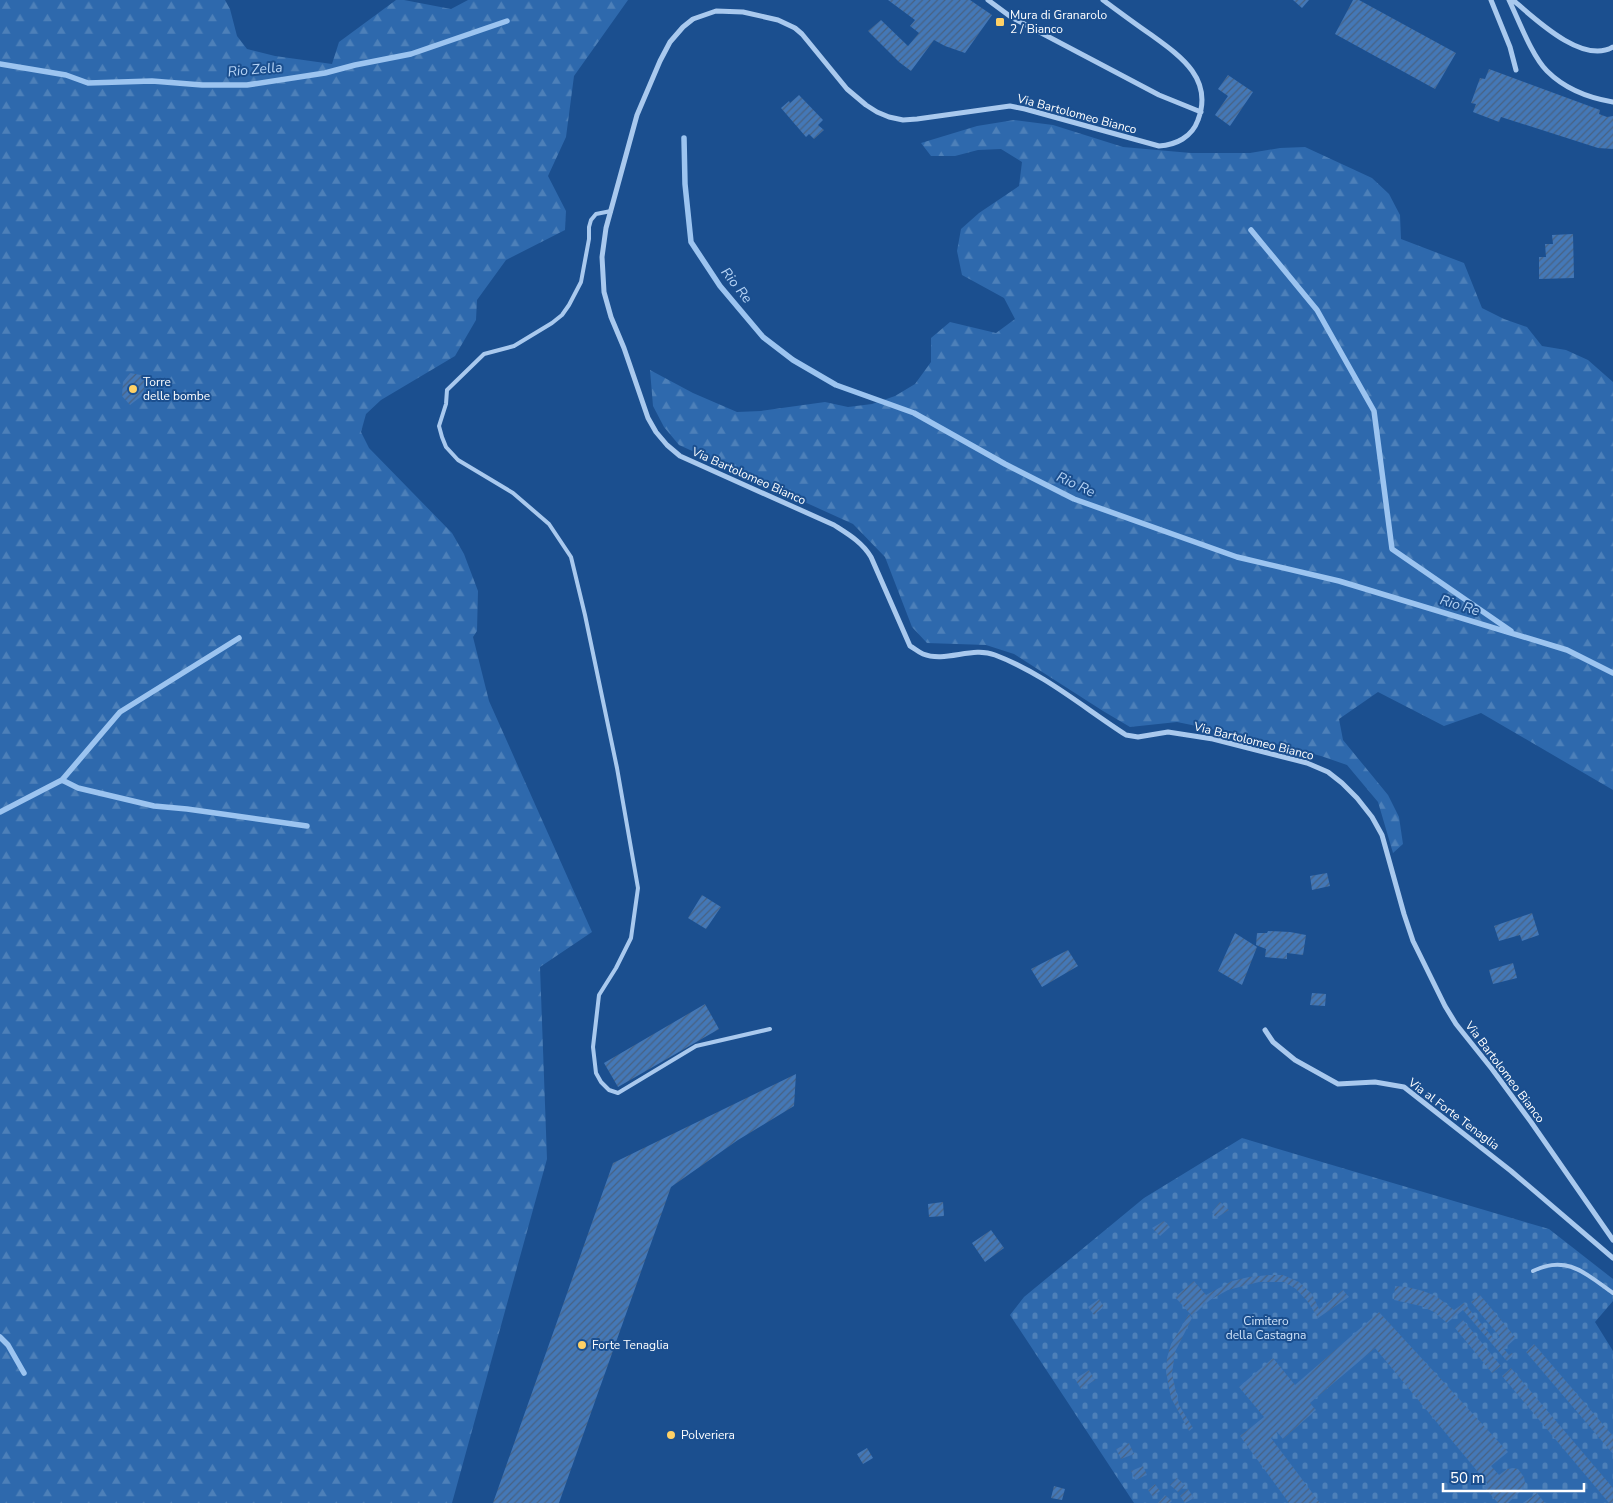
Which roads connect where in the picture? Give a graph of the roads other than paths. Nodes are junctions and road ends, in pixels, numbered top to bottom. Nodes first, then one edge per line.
1 (988, 0) edge
2 (1102, 0) edge
3 (1491, 0) edge
4 (1509, 0) edge
5 (1514, 0) edge
6 (1613, 47) edge
7 (1516, 70) dead end
8 (1613, 102) edge
9 (1201, 112) junction
10 (611, 211) junction
11 (770, 1029) dead end
12 (1264, 1030) dead end
13 (1613, 1240) edge
14 (1613, 1258) edge
15 (1533, 1270) dead end
16 (1613, 1293) edge

1 - 9 street
2 - 9 street
3 - 7 street
4 - 8 street
5 - 6 street
9 - 10 street, Via Bartolomeo Bianco
10 - 11 lane
10 - 13 street, Via Bartolomeo Bianco
12 - 14 street, Via al Forte Tenaglia
15 - 16 lane

